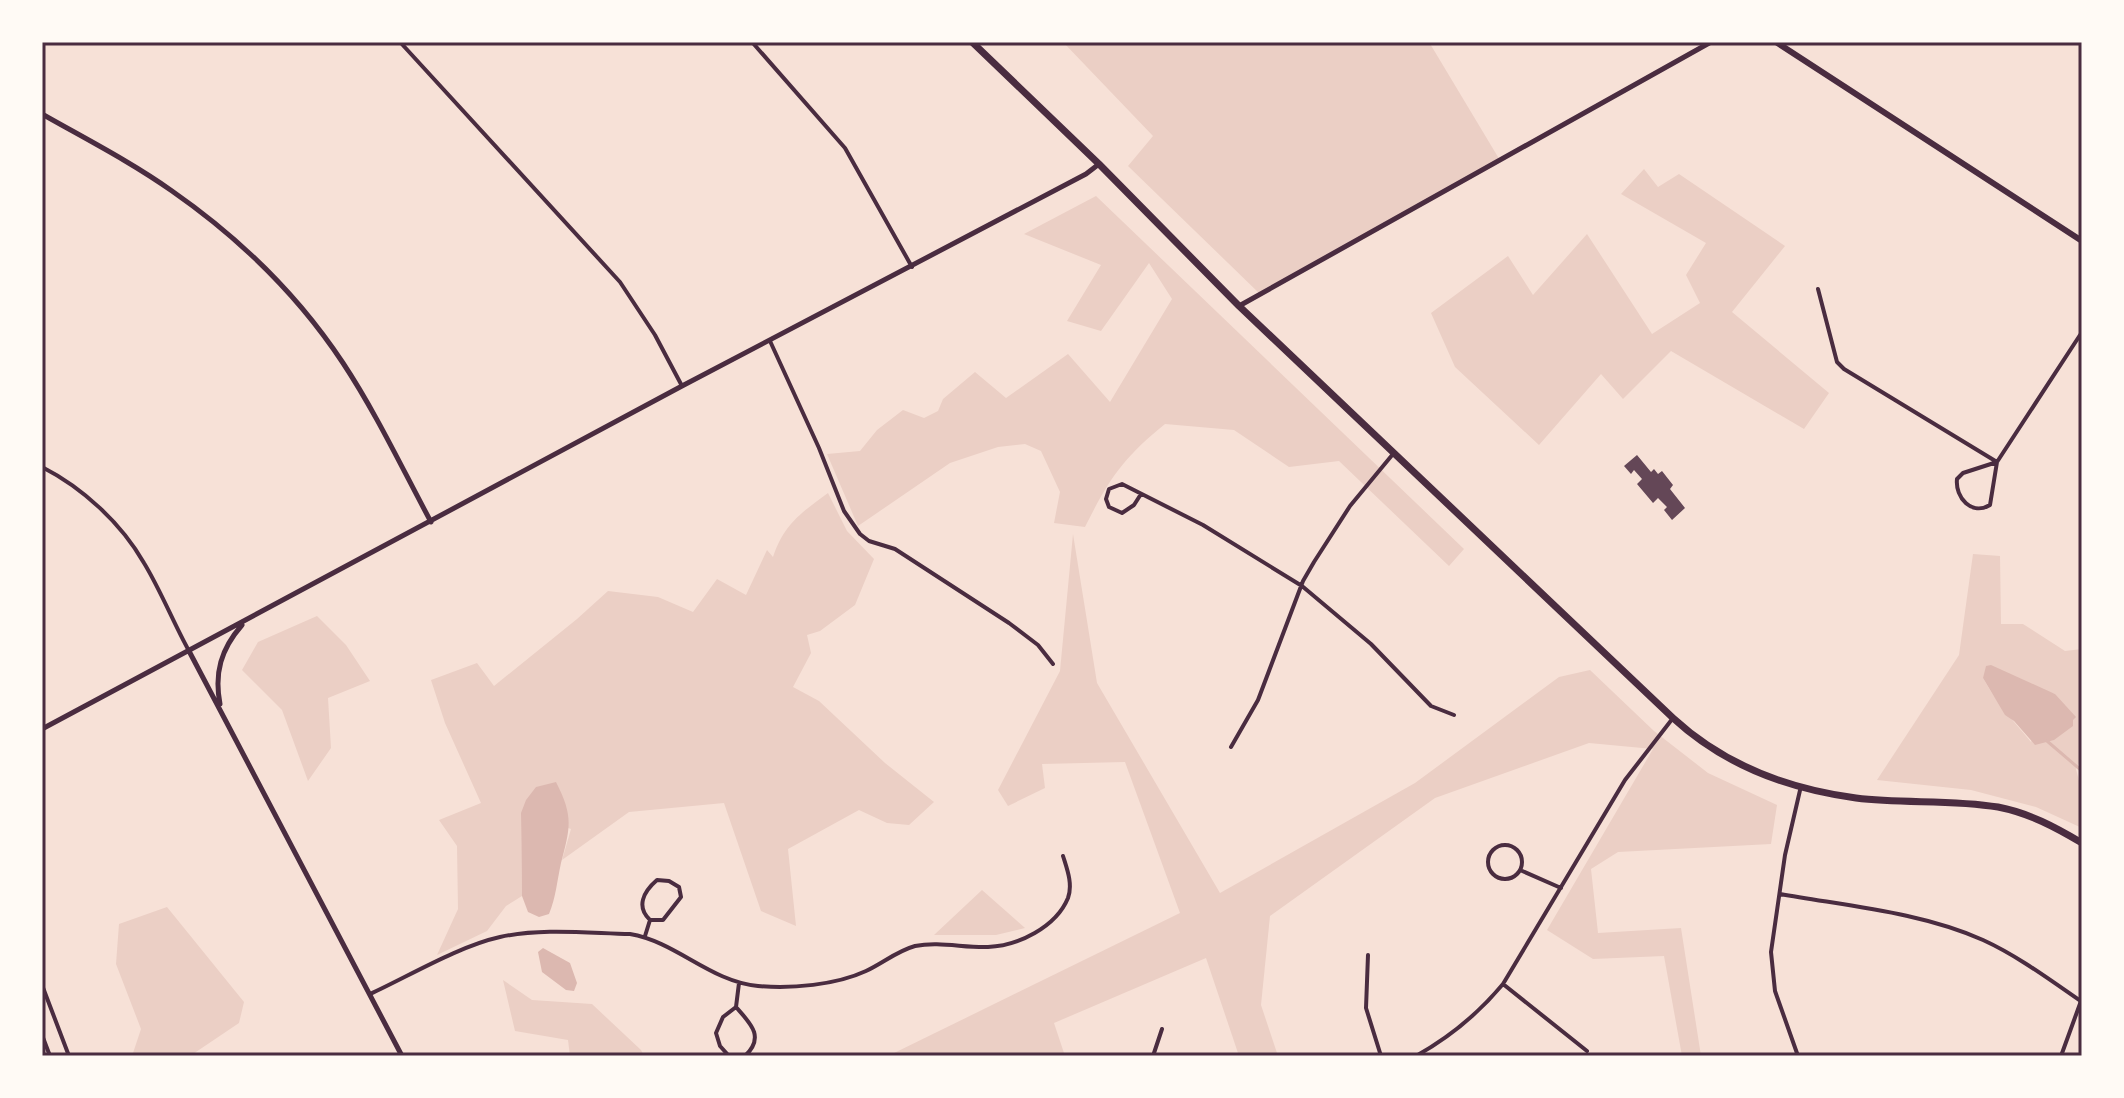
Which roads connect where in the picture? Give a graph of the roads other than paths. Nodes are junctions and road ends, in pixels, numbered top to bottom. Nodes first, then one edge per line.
1 (412, 42) edge
2 (752, 42) edge
3 (972, 42) edge
4 (1711, 42) edge
5 (1776, 42) edge
6 (403, 44) edge
7 (42, 114) edge
8 (1099, 164) junction
9 (2082, 241) edge
10 (912, 267) junction
11 (1818, 289) dead end
12 (1239, 306) junction
13 (2082, 332) edge
14 (770, 341) junction
15 (682, 386) junction
16 (1394, 452) junction
17 (1997, 462) junction
18 (42, 467) edge
19 (1141, 494) junction
20 (431, 522) junction
21 (1302, 586) junction
22 (246, 621) junction
23 (189, 651) junction
24 (1053, 664) dead end
25 (222, 713) junction
26 (1454, 715) dead end
27 (1673, 718) junction
28 (42, 729) edge
29 (1231, 747) dead end
30 (1801, 786) junction
31 (2082, 843) edge
32 (1063, 856) dead end
33 (1520, 870) junction
34 (1561, 888) junction
35 (1780, 894) junction
36 (650, 920) junction
37 (645, 936) junction
38 (1368, 955) dead end
39 (739, 983) junction
40 (1503, 984) junction
41 (42, 985) edge
42 (370, 994) junction
43 (2082, 1001) edge
44 (736, 1007) junction
45 (1162, 1029) dead end
46 (42, 1035) edge
47 (1587, 1051) dead end
48 (50, 1056) edge
49 (69, 1056) edge
50 (402, 1056) edge
51 (729, 1056) edge
52 (745, 1056) edge
53 (1153, 1056) edge
54 (1381, 1056) edge
55 (1416, 1056) edge
56 (1798, 1056) edge
57 (2061, 1056) edge

1 - 6 street
2 - 10 street
3 - 8 highway
4 - 12 street
5 - 9 main road
6 - 15 street
7 - 20 street
8 - 10 street
8 - 12 highway
10 - 14 street
11 - 17 street
12 - 16 highway
13 - 17 street
14 - 15 street
14 - 24 street
15 - 20 street
16 - 21 street
16 - 27 highway
17 - 17 street
18 - 23 street
19 - 19 street
19 - 21 street
20 - 22 street
21 - 26 street
21 - 29 street
22 - 23 street
22 - 25 street
23 - 25 street
23 - 28 street
25 - 42 street
27 - 30 highway
27 - 34 street
30 - 31 highway
30 - 35 street
32 - 39 street
33 - 33 street
33 - 34 street
34 - 40 street
35 - 43 street
35 - 56 street
36 - 36 street
36 - 37 street
37 - 39 street
37 - 42 street
38 - 54 street
39 - 44 street
40 - 47 street
40 - 55 street
41 - 49 street
42 - 50 street
43 - 57 street
44 - 51 street
44 - 52 street
45 - 53 street
46 - 48 street

